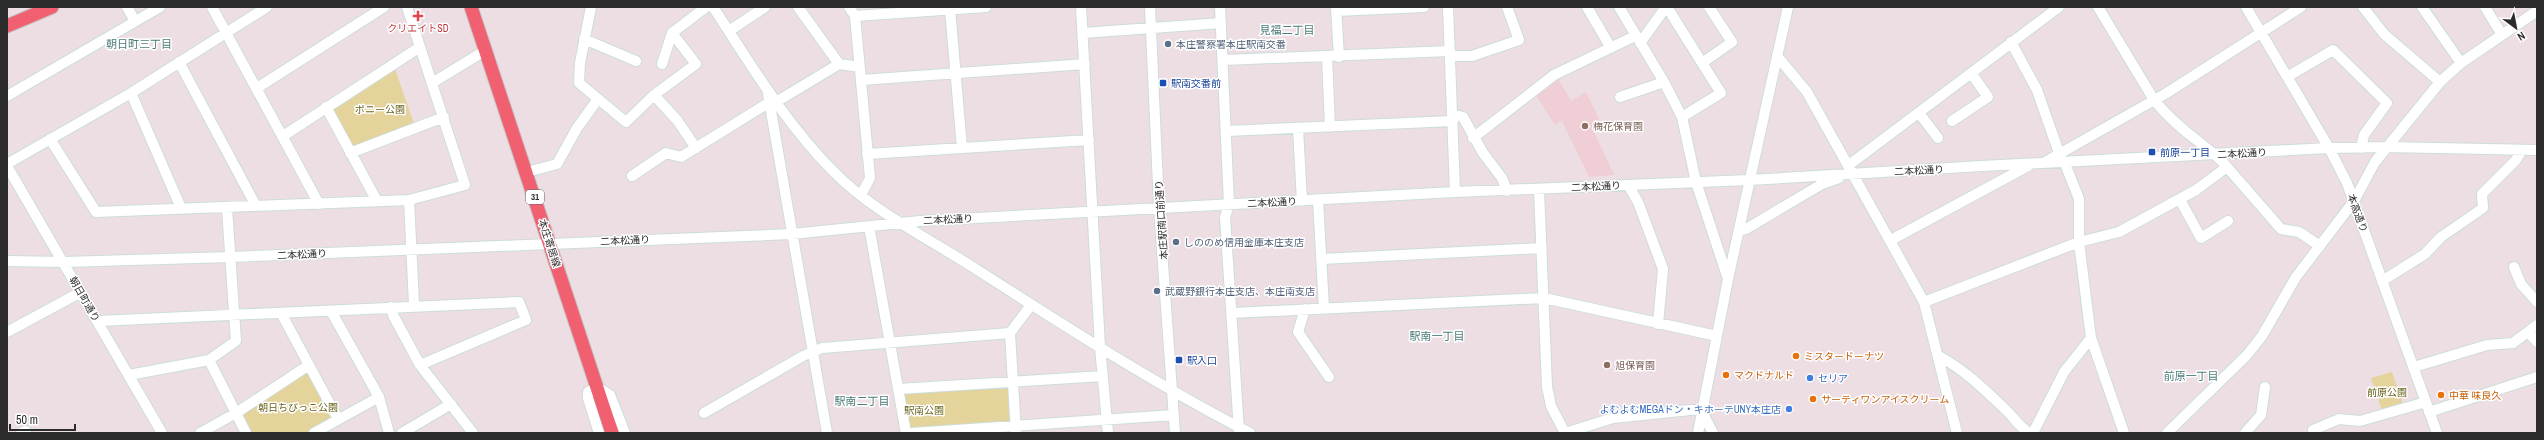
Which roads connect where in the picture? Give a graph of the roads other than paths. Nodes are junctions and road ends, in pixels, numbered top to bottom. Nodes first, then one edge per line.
1 (52, 7) edge
2 (127, 7) edge
3 (160, 7) edge
4 (212, 7) edge
5 (267, 7) edge
6 (384, 7) edge
7 (407, 7) edge
8 (471, 7) edge
9 (591, 7) edge
10 (706, 7) edge
11 (714, 7) edge
12 (765, 7) edge
13 (798, 7) edge
14 (849, 7) edge
15 (986, 7) edge
16 (1081, 7) edge
17 (1150, 7) edge
18 (1220, 7) edge
19 (1424, 7) edge
20 (1448, 7) edge
21 (1507, 7) edge
22 (1587, 7) edge
23 (1619, 7) edge
24 (1666, 7) edge
25 (1709, 7) edge
26 (1788, 7) edge
27 (2058, 7) edge
28 (2098, 7) edge
29 (2246, 7) edge
30 (2301, 7) edge
31 (2362, 7) edge
32 (2422, 7) edge
33 (2485, 7) edge
34 (1336, 9) edge
35 (914, 10) edge
36 (950, 10) junction
37 (2537, 11) edge
38 (855, 16) junction
39 (135, 21) junction
40 (1221, 23) junction
41 (7, 26) edge
42 (1151, 27) junction
43 (729, 31) junction
44 (227, 32) junction
45 (672, 33) junction
46 (1083, 33) junction
47 (2262, 34) junction
48 (2502, 35) junction
49 (584, 39) junction
50 (1637, 39) junction
51 (2012, 42) junction
52 (420, 47) junction
53 (1611, 48) junction
54 (486, 50) junction
55 (1450, 54) junction
56 (1777, 56) junction
57 (1339, 57) junction
58 (1327, 58) junction
59 (1223, 60) junction
60 (636, 61) dead end
61 (179, 62) junction
62 (1702, 62) junction
63 (2461, 63) junction
64 (662, 64) dead end
65 (839, 64) junction
66 (1085, 64) junction
67 (860, 67) junction
68 (1971, 73) junction
69 (956, 74) junction
70 (2287, 77) junction
71 (861, 80) junction
72 (1664, 82) junction
73 (2440, 82) junction
74 (432, 83) junction
75 (257, 88) junction
76 (131, 93) junction
77 (654, 95) junction
78 (7, 96) edge
79 (1620, 98) dead end
80 (598, 99) junction
81 (2154, 100) junction
82 (773, 102) junction
83 (326, 107) junction
84 (1919, 113) junction
85 (1682, 117) junction
86 (444, 118) junction
87 (1452, 118) junction
88 (1952, 121) dead end
89 (1330, 127) junction
90 (1298, 128) junction
91 (1227, 131) junction
92 (283, 136) junction
93 (1473, 138) junction
94 (1938, 138) dead end
95 (50, 139) junction
96 (1089, 140) junction
97 (2537, 143) edge
98 (2386, 147) junction
99 (696, 148) junction
100 (962, 148) junction
101 (2329, 148) junction
102 (2361, 148) junction
103 (2529, 150) edge
104 (350, 153) junction
105 (867, 154) junction
106 (2217, 154) junction
107 (2061, 157) junction
108 (7, 165) edge
109 (2030, 165) junction
110 (2227, 167) junction
111 (1850, 169) junction
112 (527, 172) junction
113 (632, 176) dead end
114 (1749, 180) junction
115 (1696, 182) junction
116 (1628, 184) junction
117 (1539, 190) junction
118 (1507, 191) junction
119 (1455, 192) junction
120 (860, 195) junction
121 (409, 200) junction
122 (1318, 200) junction
123 (2180, 200) junction
124 (377, 201) junction
125 (1302, 201) junction
126 (2354, 201) junction
127 (319, 204) junction
128 (1229, 204) junction
129 (256, 206) junction
130 (181, 208) junction
131 (227, 208) junction
132 (1159, 208) junction
133 (1093, 212) junction
134 (2228, 221) dead end
135 (901, 222) junction
136 (869, 226) junction
137 (1740, 230) junction
138 (792, 234) junction
139 (1890, 240) junction
140 (2079, 242) junction
141 (550, 244) junction
142 (2320, 246) junction
143 (410, 248) junction
144 (1542, 248) junction
145 (231, 257) junction
146 (1321, 259) junction
147 (7, 261) edge
148 (64, 262) junction
149 (2514, 267) dead end
150 (1728, 279) junction
151 (2382, 281) junction
152 (82, 292) junction
153 (1544, 298) junction
154 (1924, 302) junction
155 (2537, 302) edge
156 (414, 305) junction
157 (1031, 305) junction
158 (391, 307) junction
159 (1324, 308) junction
160 (1305, 309) junction
161 (331, 311) junction
162 (281, 313) junction
163 (1233, 313) junction
164 (235, 315) junction
165 (98, 321) junction
166 (1658, 324) junction
167 (2537, 326) edge
168 (7, 332) edge
169 (2528, 332) junction
170 (1010, 334) junction
171 (1717, 336) junction
172 (2091, 338) junction
173 (2537, 342) edge
174 (889, 343) junction
175 (1100, 347) junction
176 (814, 351) junction
177 (1940, 356) junction
178 (209, 360) junction
179 (309, 365) junction
180 (420, 365) junction
181 (2414, 367) junction
182 (128, 375) junction
183 (1103, 376) junction
184 (1329, 377) dead end
185 (2537, 377) edge
186 (1013, 382) junction
187 (597, 387) junction
188 (2265, 387) dead end
189 (898, 389) junction
190 (1173, 389) junction
191 (378, 397) junction
192 (451, 404) junction
193 (2427, 407) junction
194 (1701, 410) junction
195 (236, 413) junction
196 (704, 413) dead end
197 (1174, 415) junction
198 (338, 419) junction
199 (1108, 420) junction
200 (1016, 429) edge
201 (1239, 430) edge
202 (946, 432) edge
203 (162, 433) edge
204 (200, 433) edge
205 (246, 433) edge
206 (314, 433) edge
207 (389, 433) edge
208 (402, 433) edge
209 (473, 433) edge
210 (599, 433) edge
211 (612, 433) edge
212 (625, 433) edge
213 (827, 433) edge
214 (906, 433) edge
215 (912, 433) edge
216 (1108, 433) edge
217 (1175, 433) edge
218 (1250, 433) edge
219 (1698, 433) edge
220 (1713, 433) edge
221 (1957, 433) edge
222 (2029, 433) edge
223 (2033, 433) edge
224 (2124, 433) edge
225 (2167, 433) edge
226 (2246, 433) edge
227 (2312, 433) edge
228 (2437, 433) edge

1 - 41 main road
2 - 39 street
3 - 39 street
4 - 44 street
5 - 44 street
6 - 75 street
7 - 52 street
8 - 54 main road, 本庄寄居線 / 31
9 - 49 street
10 - 45 street
11 - 43 street
12 - 43 street
13 - 65 street
14 - 38 street
15 - 36 street
16 - 46 street
17 - 42 street, 本庄駅南口前通り
18 - 40 street
19 - 34 street
20 - 55 street
21 - 55 street
22 - 53 street
23 - 50 street
24 - 50 street
24 - 62 street
25 - 62 street
26 - 56 street
27 - 51 street
28 - 81 street
29 - 47 street, 本高通り
30 - 47 street
31 - 73 street
32 - 63 street
33 - 48 street
34 - 57 street
35 - 36 street
35 - 38 street
36 - 69 street
37 - 48 street
38 - 67 street
39 - 78 street
40 - 42 street
40 - 59 street
42 - 46 street
42 - 132 street, 本庄駅南口前通り
43 - 82 street
44 - 61 street
44 - 75 street
45 - 64 street
45 - 77 street
46 - 66 street
47 - 70 street, 本高通り
47 - 81 street
48 - 63 street
49 - 60 street
49 - 80 street
50 - 53 street
50 - 72 street
51 - 68 street
51 - 107 street
52 - 74 street
52 - 83 street
53 - 93 street
54 - 74 street
54 - 112 main road, 本庄寄居線 / 31
55 - 57 street
55 - 87 street
56 - 111 street
56 - 114 street
57 - 58 street
58 - 59 street
58 - 89 street
59 - 91 street
61 - 76 street
61 - 129 street
62 - 85 street
63 - 73 street
65 - 67 street
65 - 82 street
66 - 69 street
66 - 96 street
67 - 71 street
68 - 84 street
68 - 88 street
69 - 71 street
69 - 100 street
70 - 101 street, 本高通り
70 - 102 street
71 - 105 street
72 - 79 street
72 - 85 street
73 - 98 street
74 - 86 street
75 - 92 street
76 - 95 street
76 - 130 street
77 - 80 street
77 - 99 street
80 - 112 street
81 - 106 street
81 - 107 street
82 - 99 street
82 - 120 street
82 - 138 street
83 - 92 street
83 - 104 street
84 - 94 street
84 - 111 street
85 - 115 street
86 - 104 street
86 - 121 street
87 - 89 street
87 - 93 street
87 - 119 street
89 - 90 street
90 - 91 street
90 - 125 street
91 - 128 street
92 - 127 street
93 - 118 street
95 - 108 street
95 - 130 street
96 - 100 street
96 - 133 street
97 - 103 street
98 - 102 street, 二本松通り
98 - 103 street, 二本松通り
98 - 126 street
99 - 113 street
100 - 105 street
101 - 102 street, 二本松通り
101 - 106 street, 二本松通り
101 - 126 street, 本高通り
103 - 151 street
104 - 124 street
105 - 120 street
106 - 107 street, 二本松通り
106 - 110 street
107 - 109 street, 二本松通り
107 - 140 street
108 - 148 street, 朝日町通り
109 - 111 street, 二本松通り
109 - 139 street
110 - 123 street
110 - 142 street
111 - 114 street, 二本松通り
111 - 137 street
111 - 139 street
112 - 141 main road, 本庄寄居線 / 31
114 - 115 street, 二本松通り
114 - 137 street
115 - 116 street, 二本松通り
115 - 150 street
116 - 117 street, 二本松通り
116 - 166 street
117 - 118 street, 二本松通り
117 - 144 street
118 - 119 street, 二本松通り
119 - 122 street, 二本松通り
120 - 135 street
121 - 124 street
121 - 143 street
122 - 125 street, 二本松通り
122 - 146 street
123 - 134 street
123 - 140 street
124 - 127 street
125 - 128 street, 二本松通り
126 - 142 street
126 - 151 street, 本高通り
127 - 129 street
128 - 132 street, 二本松通り
128 - 163 street
129 - 131 street
130 - 131 street
131 - 145 street
132 - 133 street, 二本松通り
132 - 190 street, 本庄駅南口前通り
133 - 135 street, 二本松通り
133 - 175 street
135 - 136 street, 二本松通り
135 - 157 street
136 - 138 street, 二本松通り
136 - 174 street
137 - 150 street
138 - 141 street, 二本松通り
138 - 176 street
139 - 154 street
140 - 154 street
140 - 172 street
141 - 143 street, 二本松通り
141 - 187 main road, 本庄寄居線 / 31
142 - 225 street
143 - 145 street, 二本松通り
143 - 156 street
144 - 146 street
144 - 153 street
145 - 148 street, 二本松通り
145 - 164 street
146 - 159 street
147 - 148 street, 二本松通り
148 - 152 street, 朝日町通り
149 - 155 street
150 - 171 street
151 - 181 street, 本高通り
152 - 165 street, 朝日町通り
152 - 168 street
153 - 159 street
153 - 166 street
153 - 194 street
154 - 177 street
156 - 158 street
156 - 180 street
157 - 170 street
157 - 175 street
158 - 161 street
158 - 180 street
159 - 160 street
160 - 163 street
160 - 184 street
161 - 162 street
161 - 191 street
162 - 164 street
162 - 179 street
163 - 201 street
164 - 165 street
164 - 178 street
165 - 182 street, 朝日町通り
166 - 171 street
167 - 169 street
169 - 173 street
169 - 181 street
170 - 174 street
170 - 186 street
171 - 194 street
172 - 223 street
172 - 224 street
174 - 176 street
174 - 189 street
175 - 183 street
175 - 190 street
176 - 196 street
176 - 213 street
177 - 221 street
177 - 222 street
178 - 182 street
178 - 195 street
179 - 195 street
179 - 198 street
180 - 192 street
181 - 193 street, 本高通り
182 - 203 street, 朝日町通り
183 - 186 street
183 - 199 street
185 - 193 street
186 - 189 street
186 - 200 street
187 - 210 street
187 - 211 main road, 本庄寄居線 / 31
187 - 212 street
188 - 226 street
189 - 214 street
190 - 197 street, 本庄駅南口前通り
190 - 201 street
191 - 198 street
191 - 207 street
192 - 208 street
192 - 209 street
193 - 227 street
193 - 228 street, 本高通り
194 - 219 street
194 - 220 street
195 - 204 street
195 - 205 street
197 - 199 street
197 - 217 street, 本庄駅南口前通り
198 - 206 street
199 - 200 street
199 - 216 street
200 - 202 street
201 - 218 street
202 - 215 street

